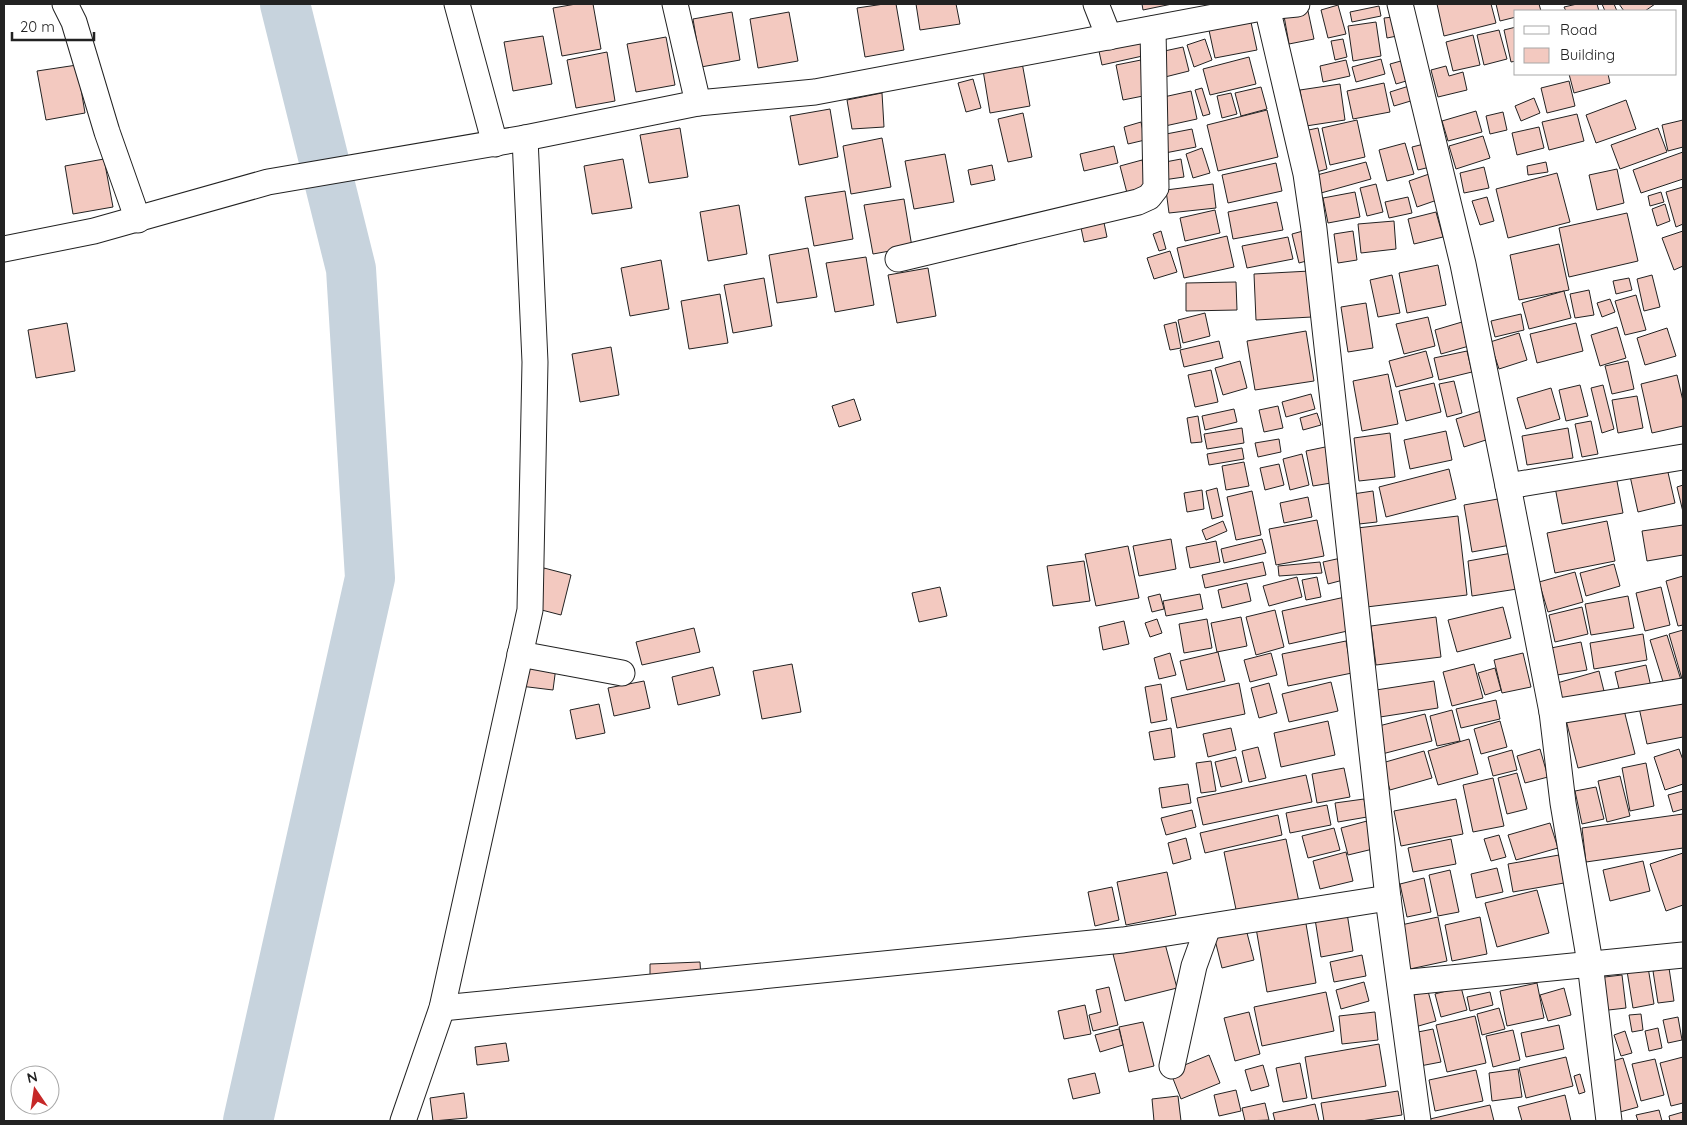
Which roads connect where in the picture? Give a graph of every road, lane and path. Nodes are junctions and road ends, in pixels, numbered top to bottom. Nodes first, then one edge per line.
1 (65, 4) edge
2 (457, 4) edge
3 (675, 4) edge
4 (1096, 4) edge
5 (1297, 4) edge
6 (1400, 4) edge
7 (1267, 7) junction
8 (1153, 28) junction
9 (1109, 37) junction
10 (698, 103) junction
11 (525, 138) junction
12 (495, 144) junction
13 (138, 220) junction
14 (4, 249) edge
15 (898, 259) dead end
16 (1683, 457) edge
17 (1508, 486) junction
18 (520, 654) junction
19 (622, 673) dead end
20 (1683, 691) edge
21 (1552, 712) junction
22 (1388, 898) junction
23 (1208, 927) junction
24 (1683, 955) edge
25 (1590, 963) junction
26 (1400, 983) junction
27 (442, 1008) junction
28 (1172, 1066) dead end
29 (403, 1121) edge
30 (1418, 1121) edge
31 (1609, 1121) edge

1 - 13 street
2 - 12 street
3 - 10 street
4 - 9 street
5 - 7 street
6 - 17 street
7 - 8 street
7 - 22 street
8 - 9 street
8 - 15 street
9 - 10 street
10 - 11 street
11 - 12 street
11 - 18 street
12 - 13 street
13 - 14 street
16 - 17 street
17 - 21 street
18 - 19 street
18 - 27 street
20 - 21 street
21 - 25 street
22 - 23 street
22 - 26 street
23 - 27 street
23 - 28 street
24 - 25 street
25 - 26 street
25 - 31 street
26 - 30 street
27 - 29 street

